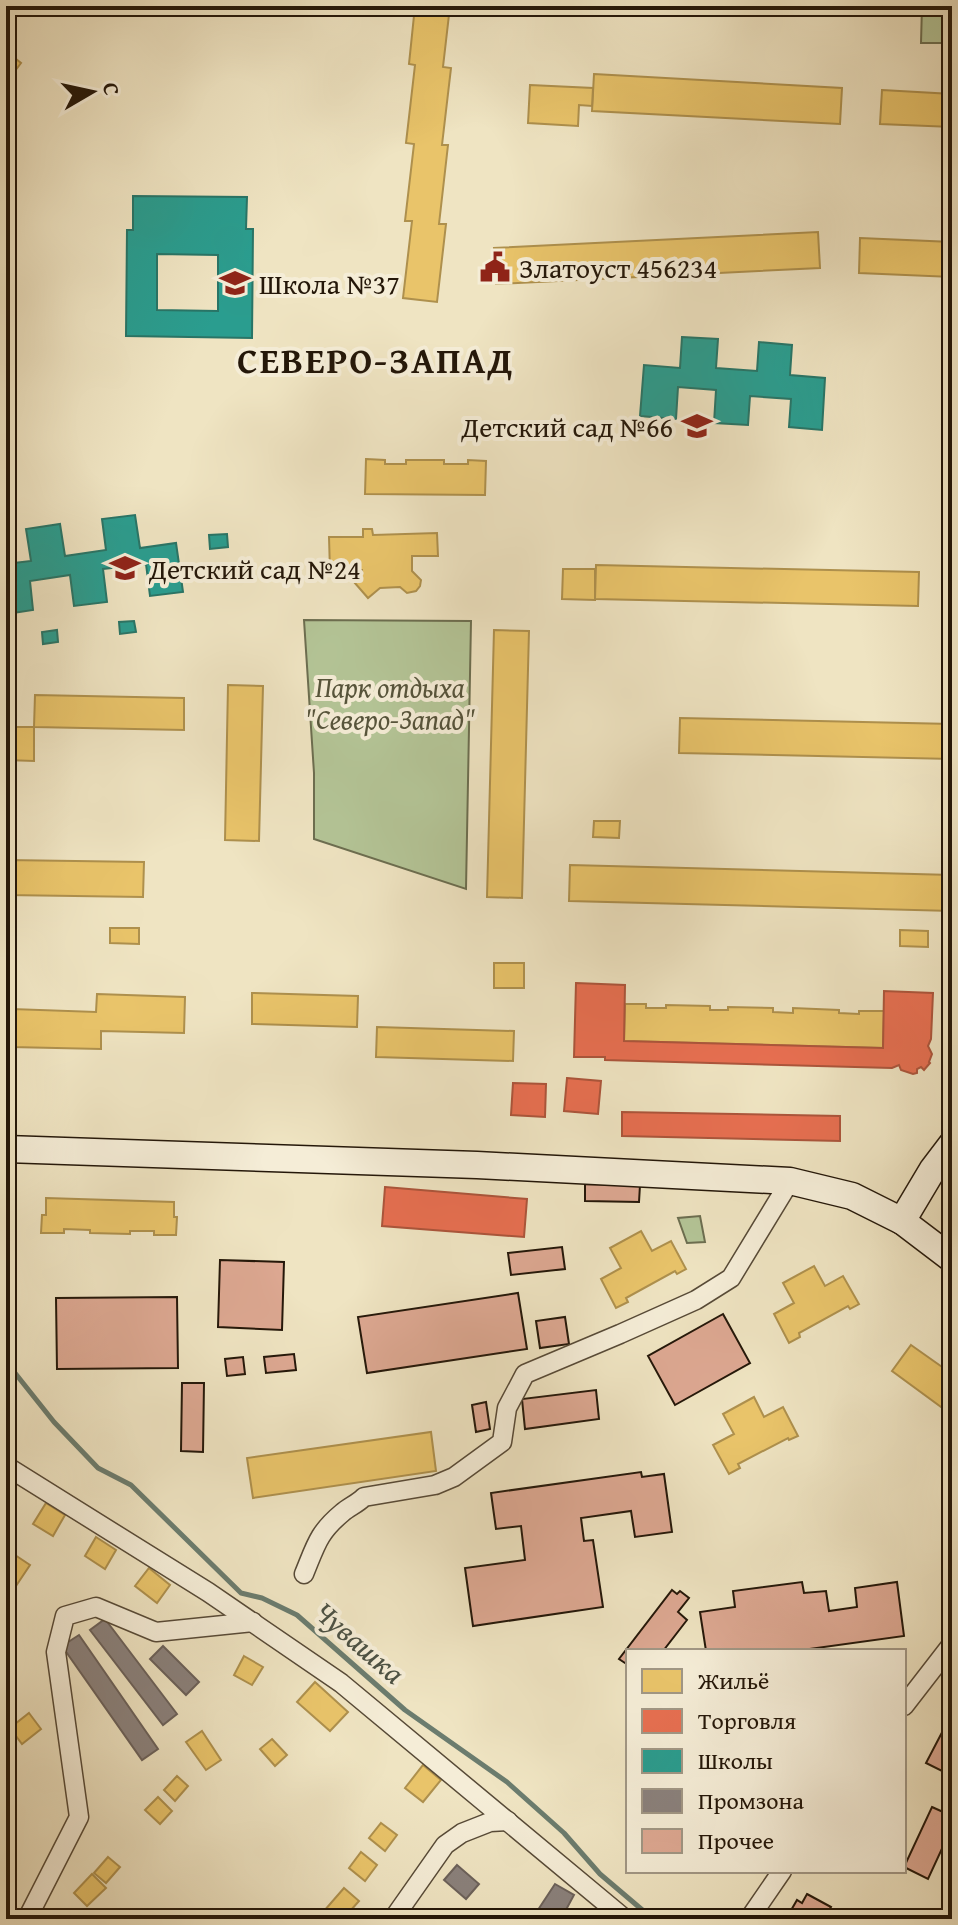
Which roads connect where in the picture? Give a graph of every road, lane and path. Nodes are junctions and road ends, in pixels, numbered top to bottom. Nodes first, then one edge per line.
1 (952, 1144) edge
2 (6, 1149) edge
3 (790, 1181) junction
4 (902, 1221) junction
5 (952, 1259) edge
6 (6, 1466) edge
7 (304, 1574) dead end
8 (253, 1622) junction
9 (952, 1644) edge
10 (906, 1703) edge
11 (508, 1821) junction
12 (781, 1873) edge
13 (27, 1919) edge
14 (393, 1919) edge
15 (625, 1919) edge
16 (749, 1919) edge

1 - 4 main road
2 - 3 main road
3 - 4 main road
3 - 7 street
4 - 5 main road
6 - 8 street
8 - 11 street
8 - 13 street
9 - 10 street
11 - 14 street
11 - 15 street
12 - 16 street

